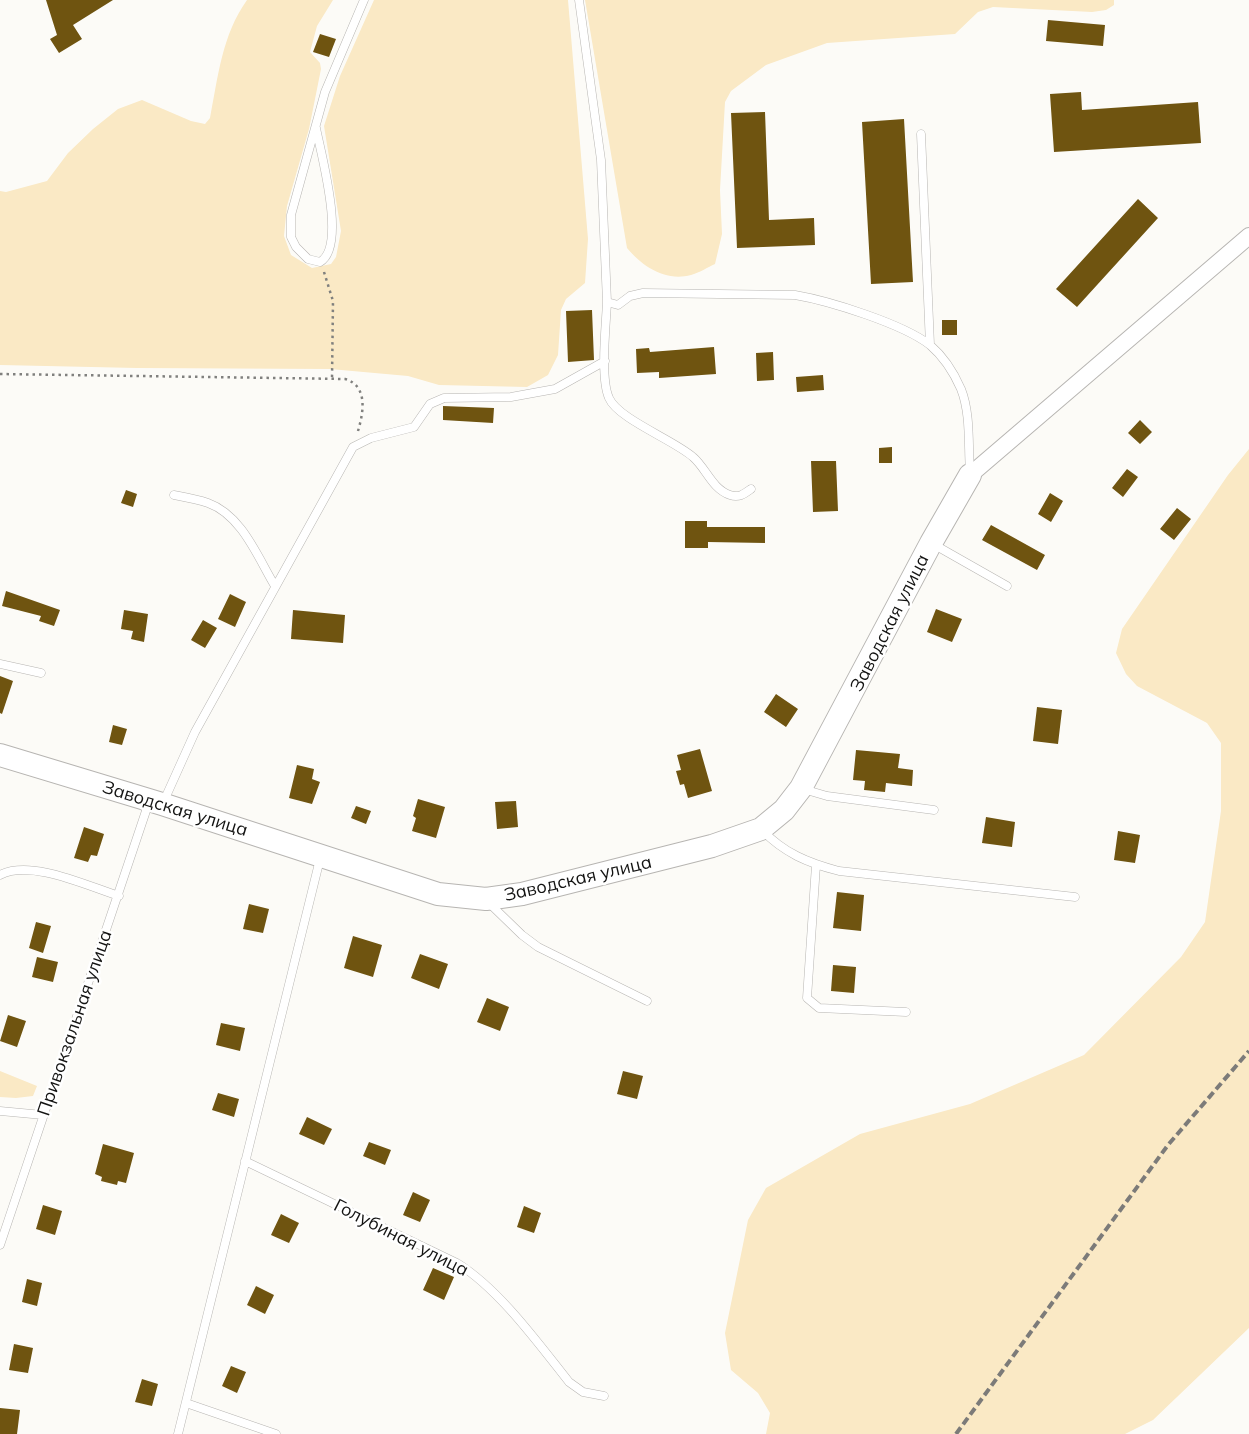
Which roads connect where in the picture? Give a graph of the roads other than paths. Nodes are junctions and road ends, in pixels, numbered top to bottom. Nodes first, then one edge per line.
1 (364, 0) edge
2 (578, 0) edge
3 (316, 128) junction
4 (921, 134) dead end
5 (1249, 236) edge
6 (607, 302) junction
7 (930, 345) junction
8 (605, 361) junction
9 (970, 475) junction
10 (751, 489) dead end
11 (174, 495) dead end
12 (932, 543) junction
13 (275, 586) junction
14 (1008, 586) dead end
15 (0, 664) edge
16 (41, 673) dead end
17 (0, 755) edge
18 (801, 788) junction
19 (156, 802) junction
20 (934, 810) dead end
21 (761, 829) junction
22 (321, 857) junction
23 (816, 866) junction
24 (0, 875) edge
25 (118, 896) junction
26 (1075, 897) dead end
27 (486, 899) junction
28 (647, 1001) dead end
29 (906, 1012) dead end
30 (0, 1110) edge
31 (43, 1115) junction
32 (245, 1161) junction
33 (0, 1245) edge
34 (604, 1396) dead end
35 (186, 1403) junction
36 (178, 1434) edge
37 (276, 1434) edge

1 - 3 lane
2 - 6 lane
3 - 3 lane
4 - 7 lane
5 - 9 street
6 - 7 lane
6 - 8 lane
7 - 9 lane
8 - 10 lane
8 - 13 lane, Привокзальная улица
9 - 12 street, Заводская улица
11 - 13 lane
12 - 14 lane
12 - 18 street, Заводская улица
13 - 19 lane, Привокзальная улица
15 - 16 lane
17 - 19 street, Заводская улица
18 - 20 lane
18 - 21 street, Заводская улица
19 - 22 street, Заводская улица
19 - 25 lane, Привокзальная улица
21 - 23 lane
21 - 27 street, Заводская улица
22 - 27 street, Заводская улица
22 - 32 lane
23 - 26 lane
23 - 29 lane
24 - 25 lane
25 - 31 lane, Привокзальная улица
27 - 28 lane
30 - 31 lane
31 - 33 lane, Привокзальная улица
32 - 34 lane, Голубиная улица
32 - 35 lane
35 - 36 lane
35 - 37 lane

